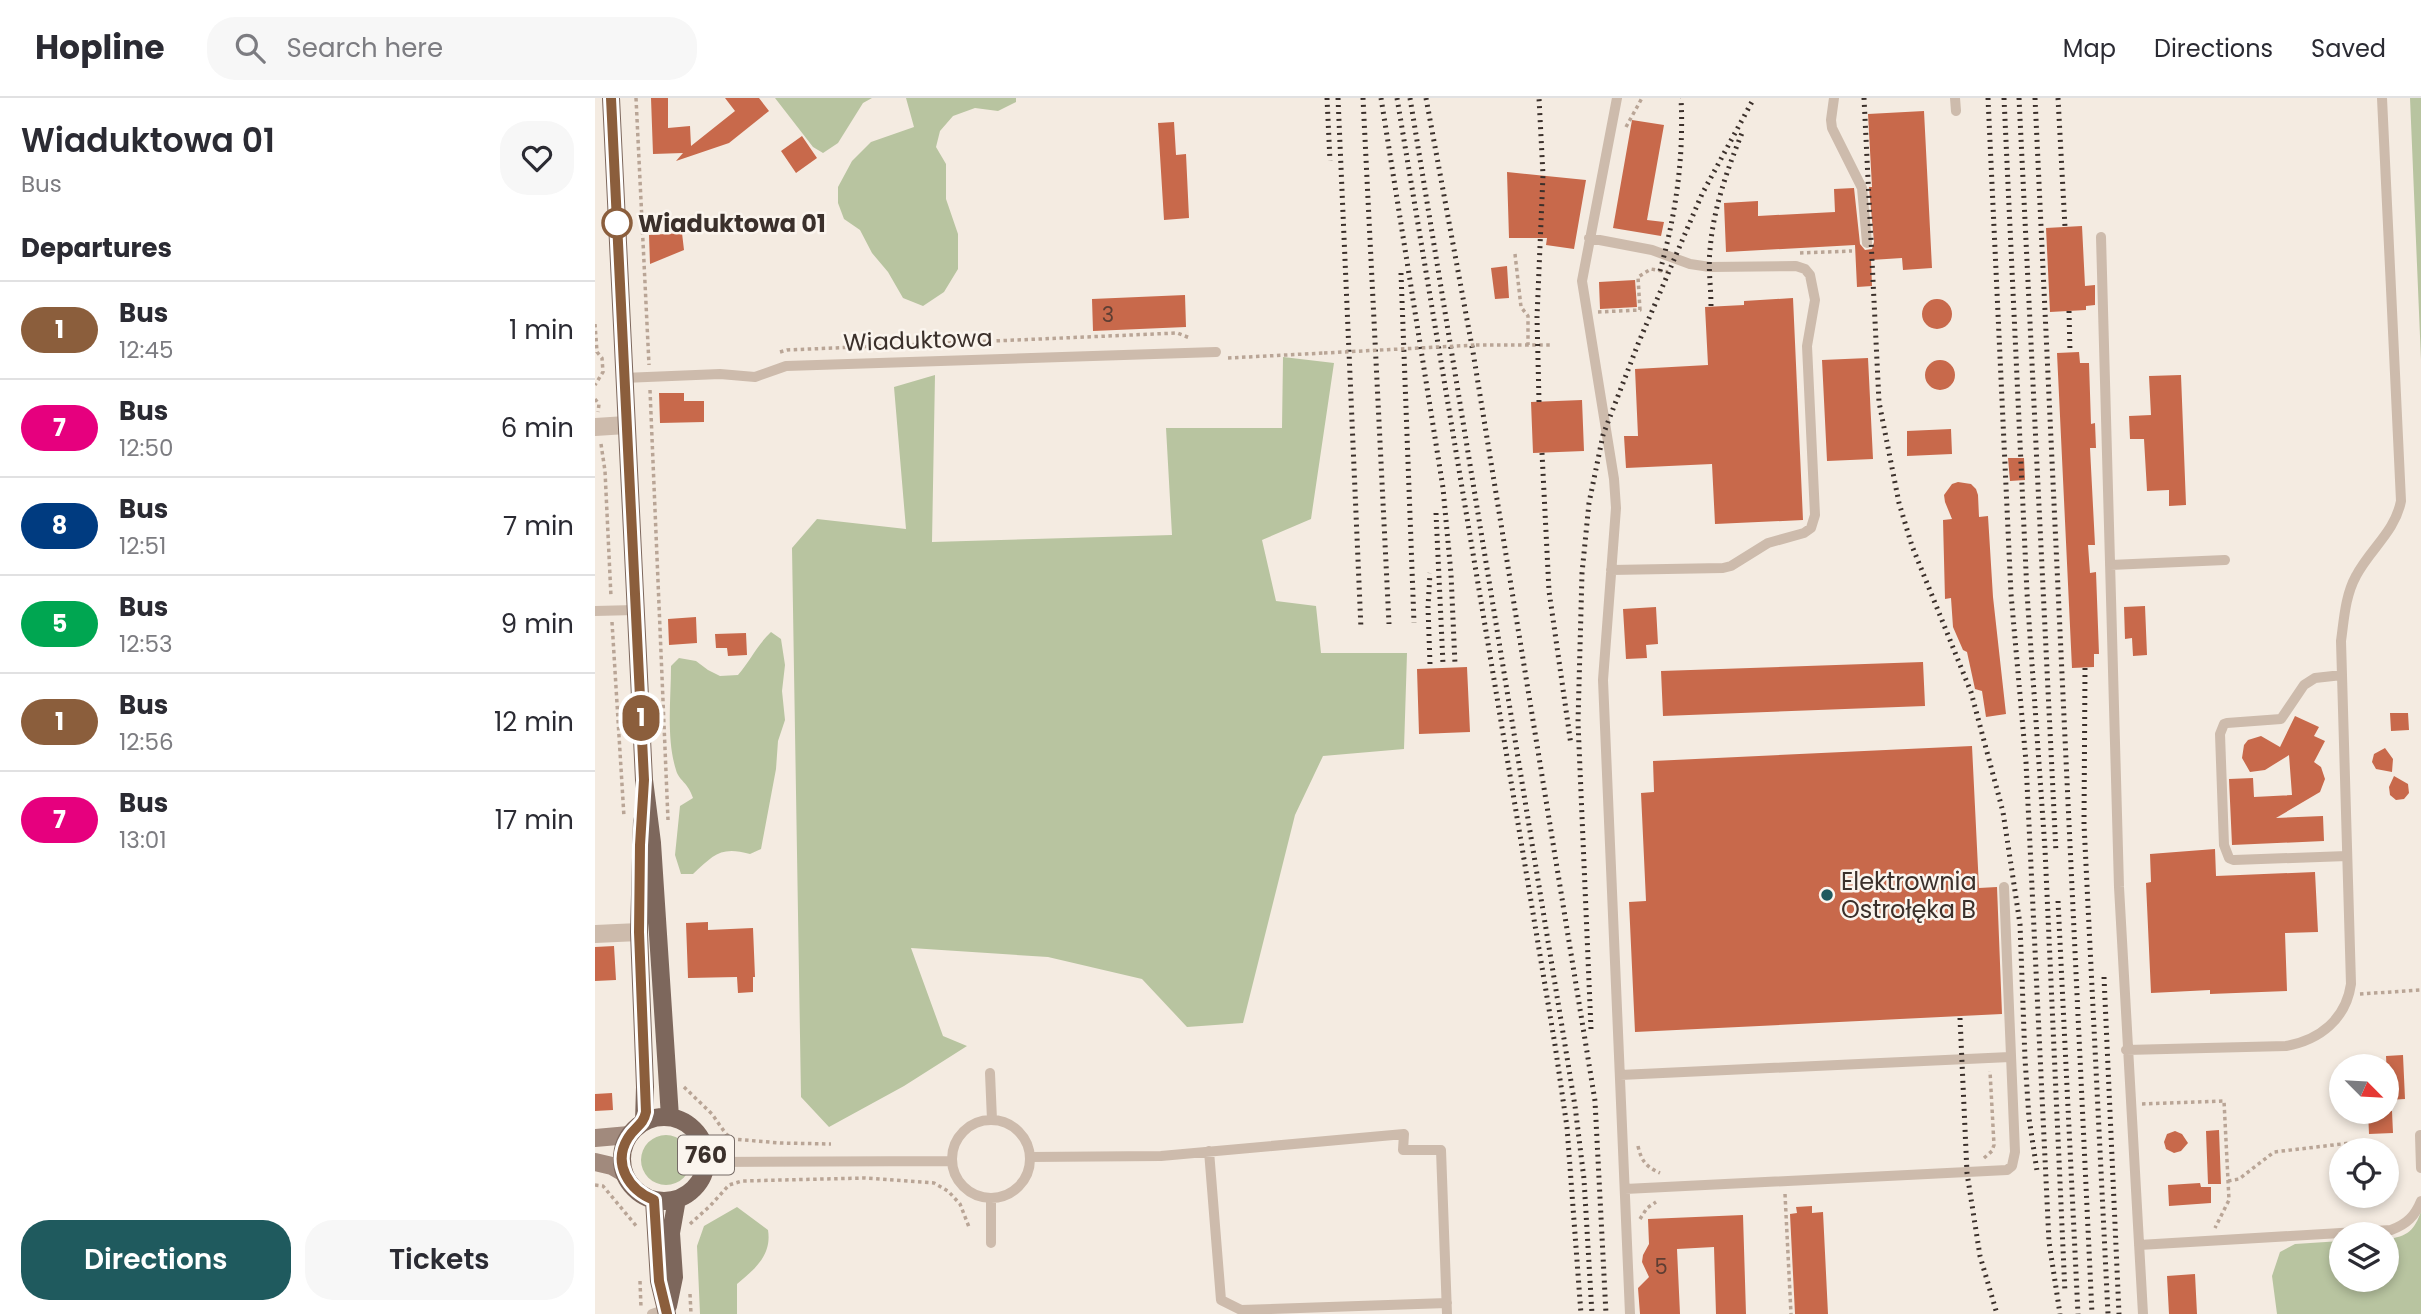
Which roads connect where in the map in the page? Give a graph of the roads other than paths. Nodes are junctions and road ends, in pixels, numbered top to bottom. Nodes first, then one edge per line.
1 (611, 98) edge
2 (1617, 98) edge
3 (1834, 98) edge
4 (1955, 98) edge
5 (2382, 98) edge
6 (1956, 111) dead end
7 (2101, 237) dead end
8 (1590, 238) junction
9 (1867, 243) dead end
10 (1216, 352) dead end
11 (623, 378) junction
12 (626, 425) junction
13 (598, 427) edge
14 (2225, 559) dead end
15 (2110, 565) junction
16 (1611, 570) junction
17 (635, 610) junction
18 (595, 611) edge
19 (2342, 675) junction
20 (644, 780) junction
21 (2347, 856) junction
22 (2004, 887) dead end
23 (639, 932) junction
24 (595, 934) edge
25 (2126, 1050) junction
26 (2010, 1056) junction
27 (991, 1073) dead end
28 (1620, 1075) junction
29 (670, 1117) junction
30 (992, 1120) junction
31 (644, 1122) junction
32 (2420, 1135) edge
33 (629, 1136) junction
34 (595, 1138) edge
35 (1209, 1151) junction
36 (1030, 1157) junction
37 (595, 1161) edge
38 (952, 1161) junction
39 (706, 1162) junction
40 (2421, 1168) edge
41 (624, 1173) junction
42 (1625, 1189) junction
43 (991, 1198) junction
44 (677, 1199) junction
45 (654, 1200) junction
46 (2421, 1201) edge
47 (991, 1243) dead end
48 (2139, 1245) junction
49 (1447, 1303) junction
50 (662, 1312) edge
51 (1447, 1314) edge
52 (1630, 1314) edge
53 (2143, 1314) edge

1 - 11 main road, 760
2 - 8 lane
3 - 9 lane
4 - 6 lane
5 - 19 lane
7 - 15 lane
8 - 16 lane
8 - 16 lane
10 - 11 lane, Wiaduktowa
11 - 12 main road, 760
12 - 13 street
12 - 17 main road, 760
14 - 15 lane
15 - 25 lane
16 - 28 lane
17 - 18 lane
17 - 20 main road, 760
19 - 21 lane
19 - 21 lane
20 - 23 main road, 760
20 - 29 main road, 760
21 - 25 lane
22 - 26 lane
23 - 24 street
23 - 31 main road, 760
25 - 48 lane
26 - 28 lane
26 - 42 lane
27 - 30 lane
28 - 42 lane
29 - 31 main road, 760
29 - 39 main road, 760
30 - 36 lane
30 - 38 lane
31 - 33 main road
32 - 40 lane
33 - 34 main road
33 - 41 main road
35 - 36 lane
35 - 49 lane
35 - 49 lane
36 - 43 lane
37 - 41 main road
38 - 39 lane
38 - 43 lane
39 - 44 main road, 760
41 - 45 main road, 760
42 - 52 lane
43 - 47 lane
44 - 45 main road, 760
44 - 50 main road, 760
45 - 50 main road, 760
46 - 48 lane
48 - 53 lane
49 - 51 lane

